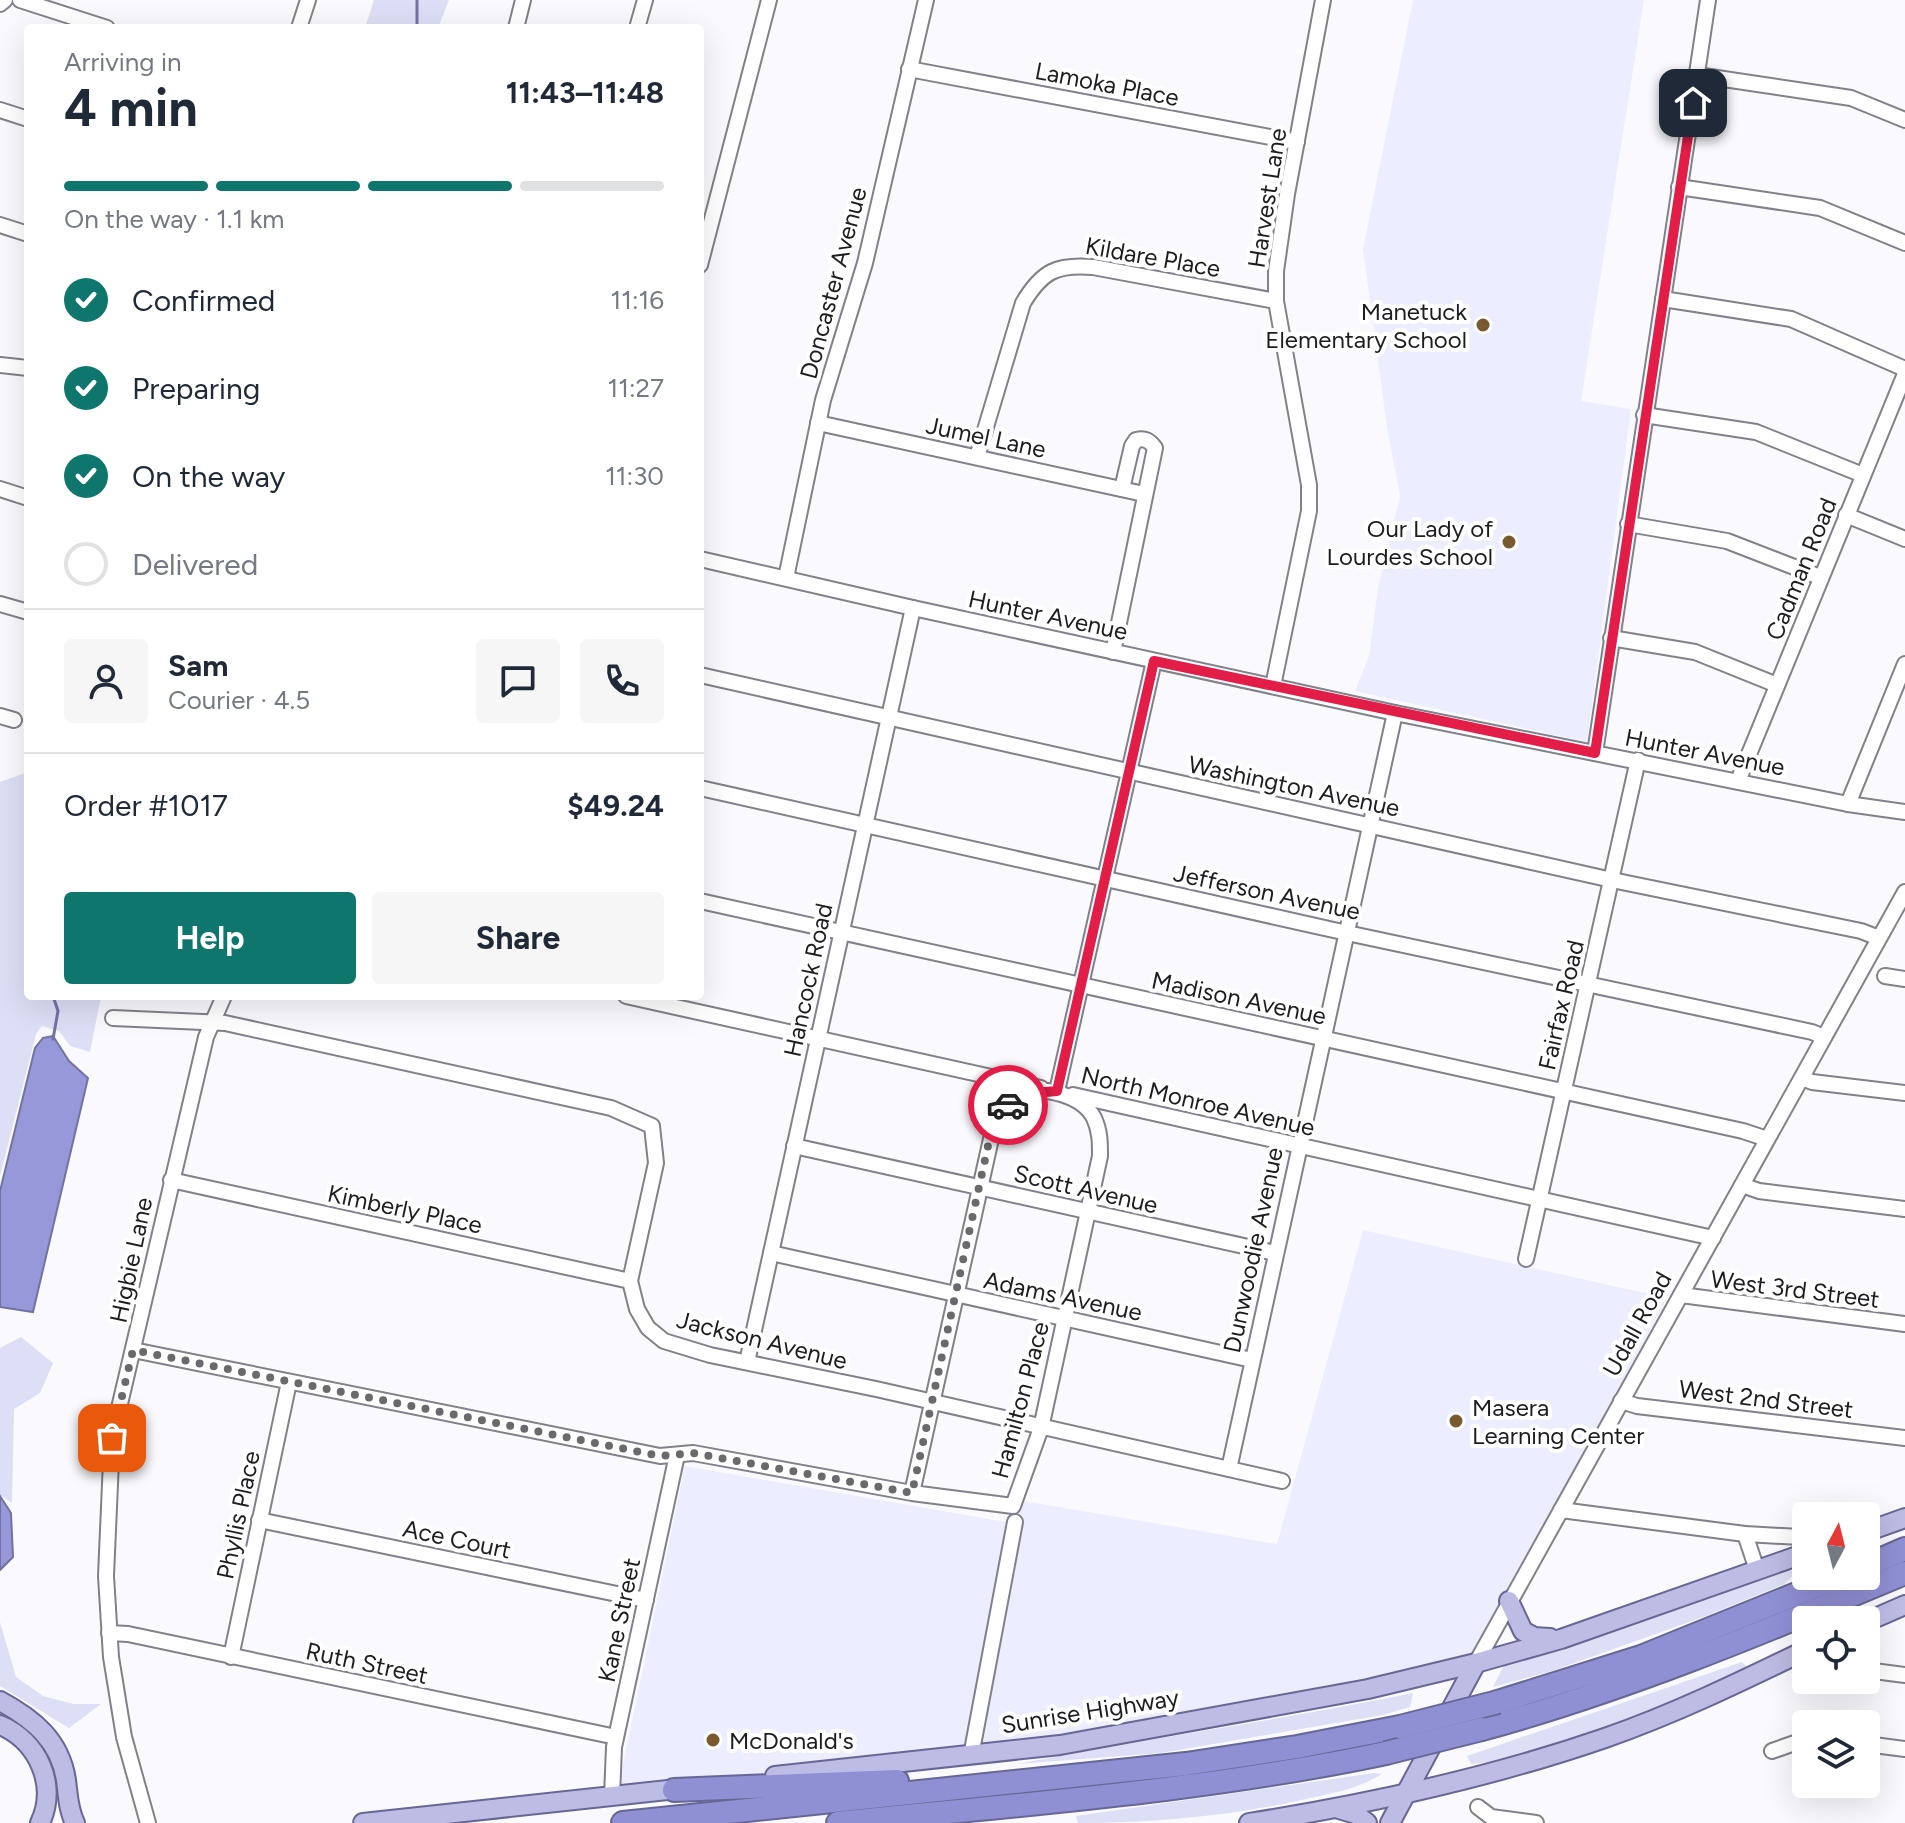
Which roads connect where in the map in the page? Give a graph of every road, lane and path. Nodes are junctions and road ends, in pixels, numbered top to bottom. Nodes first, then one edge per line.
1 (20, 0) edge
2 (308, 0) edge
3 (523, 0) edge
4 (645, 0) edge
5 (769, 0) edge
6 (926, 0) edge
7 (1323, 0) edge
8 (1708, 0) edge
9 (95, 24) edge
10 (300, 24) edge
11 (517, 24) edge
12 (638, 24) edge
13 (909, 69) junction
14 (1697, 75) junction
15 (0, 110) edge
16 (24, 118) edge
17 (1905, 120) edge
18 (1297, 142) junction
19 (1679, 187) junction
20 (706, 220) edge
21 (0, 225) edge
22 (24, 233) edge
23 (1905, 243) edge
24 (1663, 299) junction
25 (1276, 301) junction
26 (0, 365) edge
27 (24, 368) edge
28 (1905, 371) edge
29 (1644, 415) junction
30 (818, 423) junction
31 (977, 457) junction
32 (1863, 475) junction
33 (0, 489) edge
34 (1122, 489) junction
35 (1144, 494) junction
36 (24, 497) edge
37 (1846, 515) junction
38 (1628, 524) junction
39 (1905, 539) edge
40 (704, 560) edge
41 (1820, 577) junction
42 (786, 578) junction
43 (0, 604) edge
44 (913, 608) junction
45 (24, 611) edge
46 (1611, 638) junction
47 (1113, 652) junction
48 (1154, 661) junction
49 (1905, 664) edge
50 (704, 676) edge
51 (1777, 685) junction
52 (1273, 686) junction
53 (1395, 713) junction
54 (888, 718) junction
55 (1595, 753) junction
56 (1638, 760) junction
57 (1129, 772) junction
58 (1738, 781) junction
59 (704, 789) edge
60 (1848, 804) junction
61 (1905, 812) edge
62 (1371, 825) junction
63 (863, 826) junction
64 (1106, 879) junction
65 (1612, 880) junction
66 (1905, 892) edge
67 (704, 902) edge
68 (1347, 933) junction
69 (840, 934) junction
70 (1879, 938) junction
71 (1885, 976) dead end
72 (1905, 979) edge
73 (1081, 986) junction
74 (1588, 986) junction
75 (222, 1000) edge
76 (644, 1000) edge
77 (113, 1018) dead end
78 (211, 1023) junction
79 (1824, 1037) junction
80 (818, 1039) junction
81 (1323, 1039) junction
82 (1802, 1078) junction
83 (1057, 1091) junction
84 (1564, 1092) junction
85 (1905, 1093) edge
86 (1767, 1139) junction
87 (794, 1146) junction
88 (1298, 1146) junction
89 (171, 1180) junction
90 (1742, 1185) junction
91 (980, 1187) junction
92 (1540, 1199) junction
93 (1905, 1209) edge
94 (1088, 1212) junction
95 (1713, 1238) junction
96 (771, 1253) junction
97 (1275, 1253) junction
98 (1526, 1259) dead end
99 (630, 1281) junction
100 (1681, 1295) junction
101 (956, 1296) junction
102 (1064, 1319) junction
103 (1905, 1324) edge
104 (133, 1350) junction
105 (1252, 1360) junction
106 (747, 1362) junction
107 (289, 1382) junction
108 (1621, 1401) junction
109 (932, 1403) junction
110 (1041, 1428) junction
111 (1905, 1438) edge
112 (677, 1455) junction
113 (1229, 1469) junction
114 (1282, 1481) dead end
115 (912, 1493) junction
116 (1561, 1510) junction
117 (1905, 1518) edge
118 (259, 1520) junction
119 (1015, 1522) dead end
120 (1880, 1527) edge
121 (1745, 1534) junction
122 (1792, 1543) edge
123 (1905, 1549) edge
124 (1792, 1551) edge
125 (1880, 1560) edge
126 (1757, 1570) junction
127 (1905, 1573) edge
128 (1806, 1590) edge
129 (646, 1600) junction
130 (1509, 1601) junction
131 (1901, 1607) edge
132 (1880, 1616) edge
133 (109, 1633) junction
134 (1561, 1639) junction
135 (231, 1657) junction
136 (1792, 1657) edge
137 (1476, 1663) junction
138 (1880, 1672) edge
139 (1905, 1675) edge
140 (0, 1701) edge
141 (0, 1725) edge
142 (616, 1737) junction
143 (1792, 1744) edge
144 (1880, 1746) edge
145 (1905, 1749) edge
146 (1772, 1751) dead end
147 (971, 1756) junction
148 (1010, 1782) junction
149 (674, 1790) junction
150 (1406, 1794) junction
151 (612, 1796) junction
152 (1478, 1807) dead end
153 (1336, 1808) junction
154 (40, 1823) edge
155 (75, 1823) edge
156 (148, 1823) edge
157 (363, 1823) edge
158 (623, 1823) edge
159 (838, 1823) edge
160 (1249, 1823) edge
161 (1367, 1823) edge
162 (1390, 1823) edge
163 (1536, 1823) edge

1 - 9 street
2 - 10 street
3 - 11 street
4 - 12 street
5 - 20 street
6 - 13 street, Doncaster Avenue
7 - 18 street, Harvest Lane
8 - 14 street
13 - 18 street, Lamoka Place
13 - 30 street, Doncaster Avenue
14 - 17 street
14 - 19 street
15 - 16 street
18 - 25 street, Harvest Lane
19 - 23 street
19 - 24 street
21 - 22 street
24 - 28 street
24 - 29 street
25 - 31 street, Kildare Place
25 - 52 street, Harvest Lane
26 - 27 street
28 - 32 street, Cadman Road
29 - 32 street
29 - 38 street
30 - 31 street, Jumel Lane
30 - 42 street, Doncaster Avenue
31 - 34 street, Jumel Lane
32 - 37 street, Cadman Road
33 - 36 street
34 - 35 street, Jumel Lane
34 - 35 street
35 - 47 street
37 - 39 street
37 - 41 street, Cadman Road
38 - 41 street
38 - 46 street
40 - 42 street, Hunter Avenue
41 - 51 street, Cadman Road
42 - 44 street, Hunter Avenue
43 - 45 street
44 - 47 street, Hunter Avenue
44 - 54 street, Hancock Road
46 - 51 street
46 - 55 street
47 - 48 street, Hunter Avenue
48 - 52 street, Hunter Avenue
48 - 57 street
49 - 60 street
50 - 54 street, Washington Avenue
51 - 58 street, Cadman Road
52 - 53 street, Hunter Avenue
53 - 55 street, Hunter Avenue
53 - 62 street, Dunwoodie Avenue
54 - 57 street, Washington Avenue
54 - 63 street, Hancock Road
55 - 56 street, Hunter Avenue
56 - 58 street, Hunter Avenue
56 - 65 street, Fairfax Road
57 - 62 street, Washington Avenue
57 - 64 street
58 - 60 street, Hunter Avenue
59 - 63 street, Jefferson Avenue
60 - 61 street, Hunter Avenue
62 - 65 street, Washington Avenue
62 - 68 street, Dunwoodie Avenue
63 - 64 street, Jefferson Avenue
63 - 69 street, Hancock Road
64 - 68 street, Jefferson Avenue
64 - 73 street
65 - 70 street, Washington Avenue
65 - 74 street, Fairfax Road
66 - 70 street, Udall Road
67 - 69 street, Madison Avenue
68 - 74 street, Jefferson Avenue
68 - 81 street, Dunwoodie Avenue
69 - 73 street, Madison Avenue
69 - 80 street, Hancock Road
70 - 79 street, Udall Road
71 - 72 street
73 - 81 street, Madison Avenue
73 - 83 street
74 - 79 street, Jefferson Avenue
74 - 84 street, Fairfax Road
75 - 78 street, Higbie Lane
76 - 80 street, North Monroe Avenue
77 - 78 street
78 - 89 street, Higbie Lane
78 - 99 street
79 - 82 street, Udall Road
80 - 83 street, North Monroe Avenue
80 - 87 street, Hancock Road
81 - 84 street, Madison Avenue
81 - 88 street, Dunwoodie Avenue
82 - 85 street
82 - 86 street, Udall Road
83 - 88 street, North Monroe Avenue
83 - 91 street
83 - 94 street
84 - 86 street, Madison Avenue
84 - 92 street, Fairfax Road
86 - 90 street, Udall Road
87 - 91 street, Scott Avenue
87 - 96 street, Hancock Road
88 - 92 street, North Monroe Avenue
88 - 97 street, Dunwoodie Avenue
89 - 99 street, Kimberly Place
89 - 104 street, Higbie Lane
90 - 93 street
90 - 95 street, Udall Road
91 - 94 street, Scott Avenue
91 - 101 street
92 - 95 street, North Monroe Avenue
92 - 98 street, Fairfax Road
94 - 97 street, Scott Avenue
94 - 102 street, Hamilton Place
95 - 100 street, Udall Road
96 - 101 street, Adams Avenue
96 - 106 street, Hancock Road
97 - 105 street, Dunwoodie Avenue
99 - 106 street, Jackson Avenue
100 - 103 street, West 3rd Street
100 - 108 street, Udall Road
101 - 102 street, Adams Avenue
101 - 109 street
102 - 105 street, Adams Avenue
102 - 110 street, Hamilton Place
104 - 107 street
104 - 133 street, Higbie Lane
105 - 113 street, Dunwoodie Avenue
106 - 109 street, Jackson Avenue
107 - 112 street
107 - 118 street, Phyllis Place
108 - 111 street, West 2nd Street
108 - 116 street, Udall Road
109 - 110 street, Jackson Avenue
109 - 115 street
110 - 113 street, Jackson Avenue
110 - 115 street, Hamilton Place
112 - 115 street
112 - 129 street, Kane Street
113 - 114 street, Jackson Avenue
116 - 121 street
116 - 130 street, Udall Road
117 - 120 main road
118 - 129 street, Ace Court
118 - 135 street, Phyllis Place
119 - 147 street
121 - 122 street
121 - 126 street
123 - 125 highway
124 - 126 main road, Sunrise Highway
126 - 134 main road, Sunrise Highway
127 - 159 highway, bridge
128 - 148 highway, bridge
129 - 142 street, Kane Street
130 - 134 main road
130 - 137 street, Udall Road
131 - 132 main road
133 - 135 street, Ruth Street
133 - 156 street, Higbie Lane
134 - 137 main road, Sunrise Highway
135 - 142 street, Ruth Street
136 - 150 main road
137 - 147 main road, Sunrise Highway
137 - 150 main road, Udall Road
138 - 139 street
140 - 155 main road
141 - 154 main road
142 - 151 street, Kane Street
143 - 146 street
144 - 145 street
147 - 149 main road, Sunrise Highway
148 - 149 highway
148 - 158 highway
149 - 151 main road, Sunrise Highway
150 - 153 main road
150 - 162 main road, Udall Road
151 - 157 main road, Sunrise Highway
152 - 163 street
153 - 160 main road
153 - 161 main road

